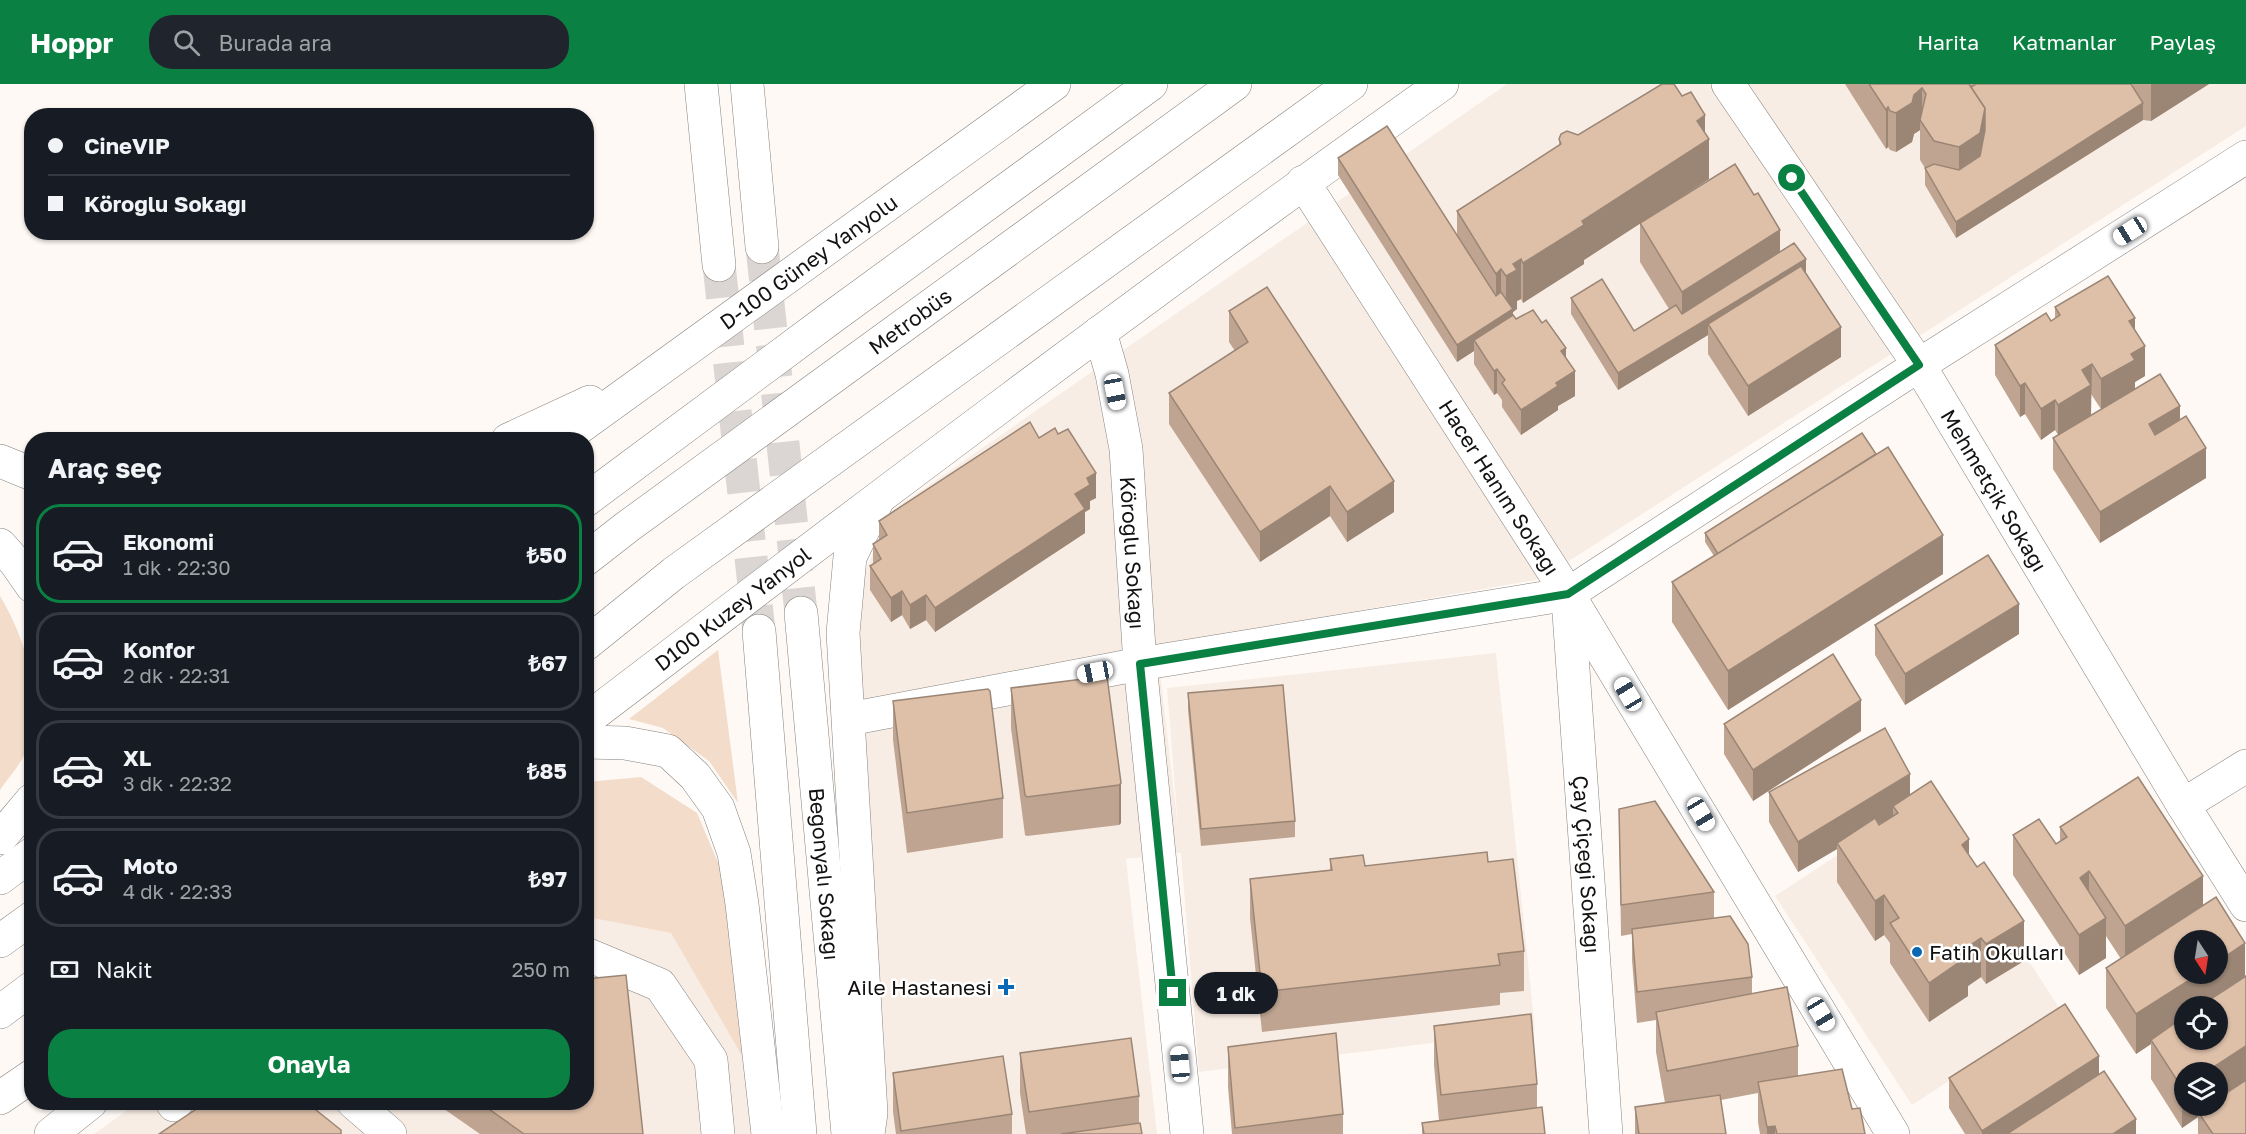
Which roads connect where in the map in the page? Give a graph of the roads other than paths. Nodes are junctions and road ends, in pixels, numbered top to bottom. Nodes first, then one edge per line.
1 (701, 84) edge
2 (747, 84) edge
3 (1054, 84) edge
4 (1151, 84) edge
5 (1235, 84) edge
6 (1351, 84) edge
7 (1442, 84) edge
8 (1728, 84) edge
9 (2246, 157) edge
10 (1303, 182) junction
11 (762, 247) tunnel mouth
12 (719, 265) tunnel mouth
13 (1100, 332) junction
14 (1919, 365) junction
15 (665, 367) junction
16 (525, 432) edge
17 (573, 432) edge
18 (0, 461) edge
19 (24, 471) edge
20 (594, 494) edge
21 (879, 496) junction
22 (0, 545) edge
23 (594, 553) edge
24 (24, 574) edge
25 (1568, 594) junction
26 (801, 613) tunnel mouth
27 (759, 631) tunnel mouth
28 (594, 638) edge
29 (1140, 664) junction
30 (594, 714) edge
31 (849, 719) junction
32 (594, 742) edge
33 (2246, 766) edge
34 (2182, 806) junction
35 (24, 810) edge
36 (0, 838) edge
37 (24, 860) edge
38 (0, 878) edge
39 (2246, 905) edge
40 (24, 924) edge
41 (0, 941) edge
42 (594, 957) edge
43 (24, 994) edge
44 (0, 1012) edge
45 (24, 1082) edge
46 (0, 1098) edge
47 (82, 1110) edge
48 (362, 1110) edge
49 (51, 1134) edge
50 (390, 1134) edge
51 (718, 1134) edge
52 (768, 1134) edge
53 (800, 1134) edge
54 (848, 1134) edge
55 (868, 1134) edge
56 (1187, 1134) edge
57 (1606, 1134) edge
58 (1893, 1134) edge

1 - 12 main road
2 - 11 main road
3 - 15 main road, D-100 Güney Yanyolu
4 - 20 main road
5 - 23 main road, Metrobüs
6 - 28 main road
7 - 10 main road, D100 Kuzey Yanyol
8 - 14 main road, Mehmetçik Sokağı
9 - 14 main road
10 - 13 main road, D100 Kuzey Yanyol
10 - 25 main road, Hacer Hanım Sokağı
13 - 21 main road, D100 Kuzey Yanyol
13 - 29 main road, Köroğlu Sokağı
14 - 25 main road
14 - 34 main road, Mehmetçik Sokağı
15 - 16 main road
15 - 17 main road, D-100 Güney Yanyolu
18 - 19 main road
21 - 30 main road, D100 Kuzey Yanyol
21 - 31 main road
22 - 24 main road
25 - 29 main road
25 - 57 main road, Çay Çiçeği Sokağı
25 - 58 main road, Hacer Hanım Sokağı
26 - 54 main road, Begonyalı Sokağı
27 - 53 main road
29 - 31 main road
29 - 56 main road, Köroğlu Sokağı
31 - 55 main road
32 - 52 main road
33 - 34 main road
34 - 39 main road, Mehmetçik Sokağı
35 - 36 main road
37 - 38 main road
40 - 41 main road
42 - 51 main road
43 - 44 main road
45 - 46 main road
47 - 49 main road
48 - 50 main road

